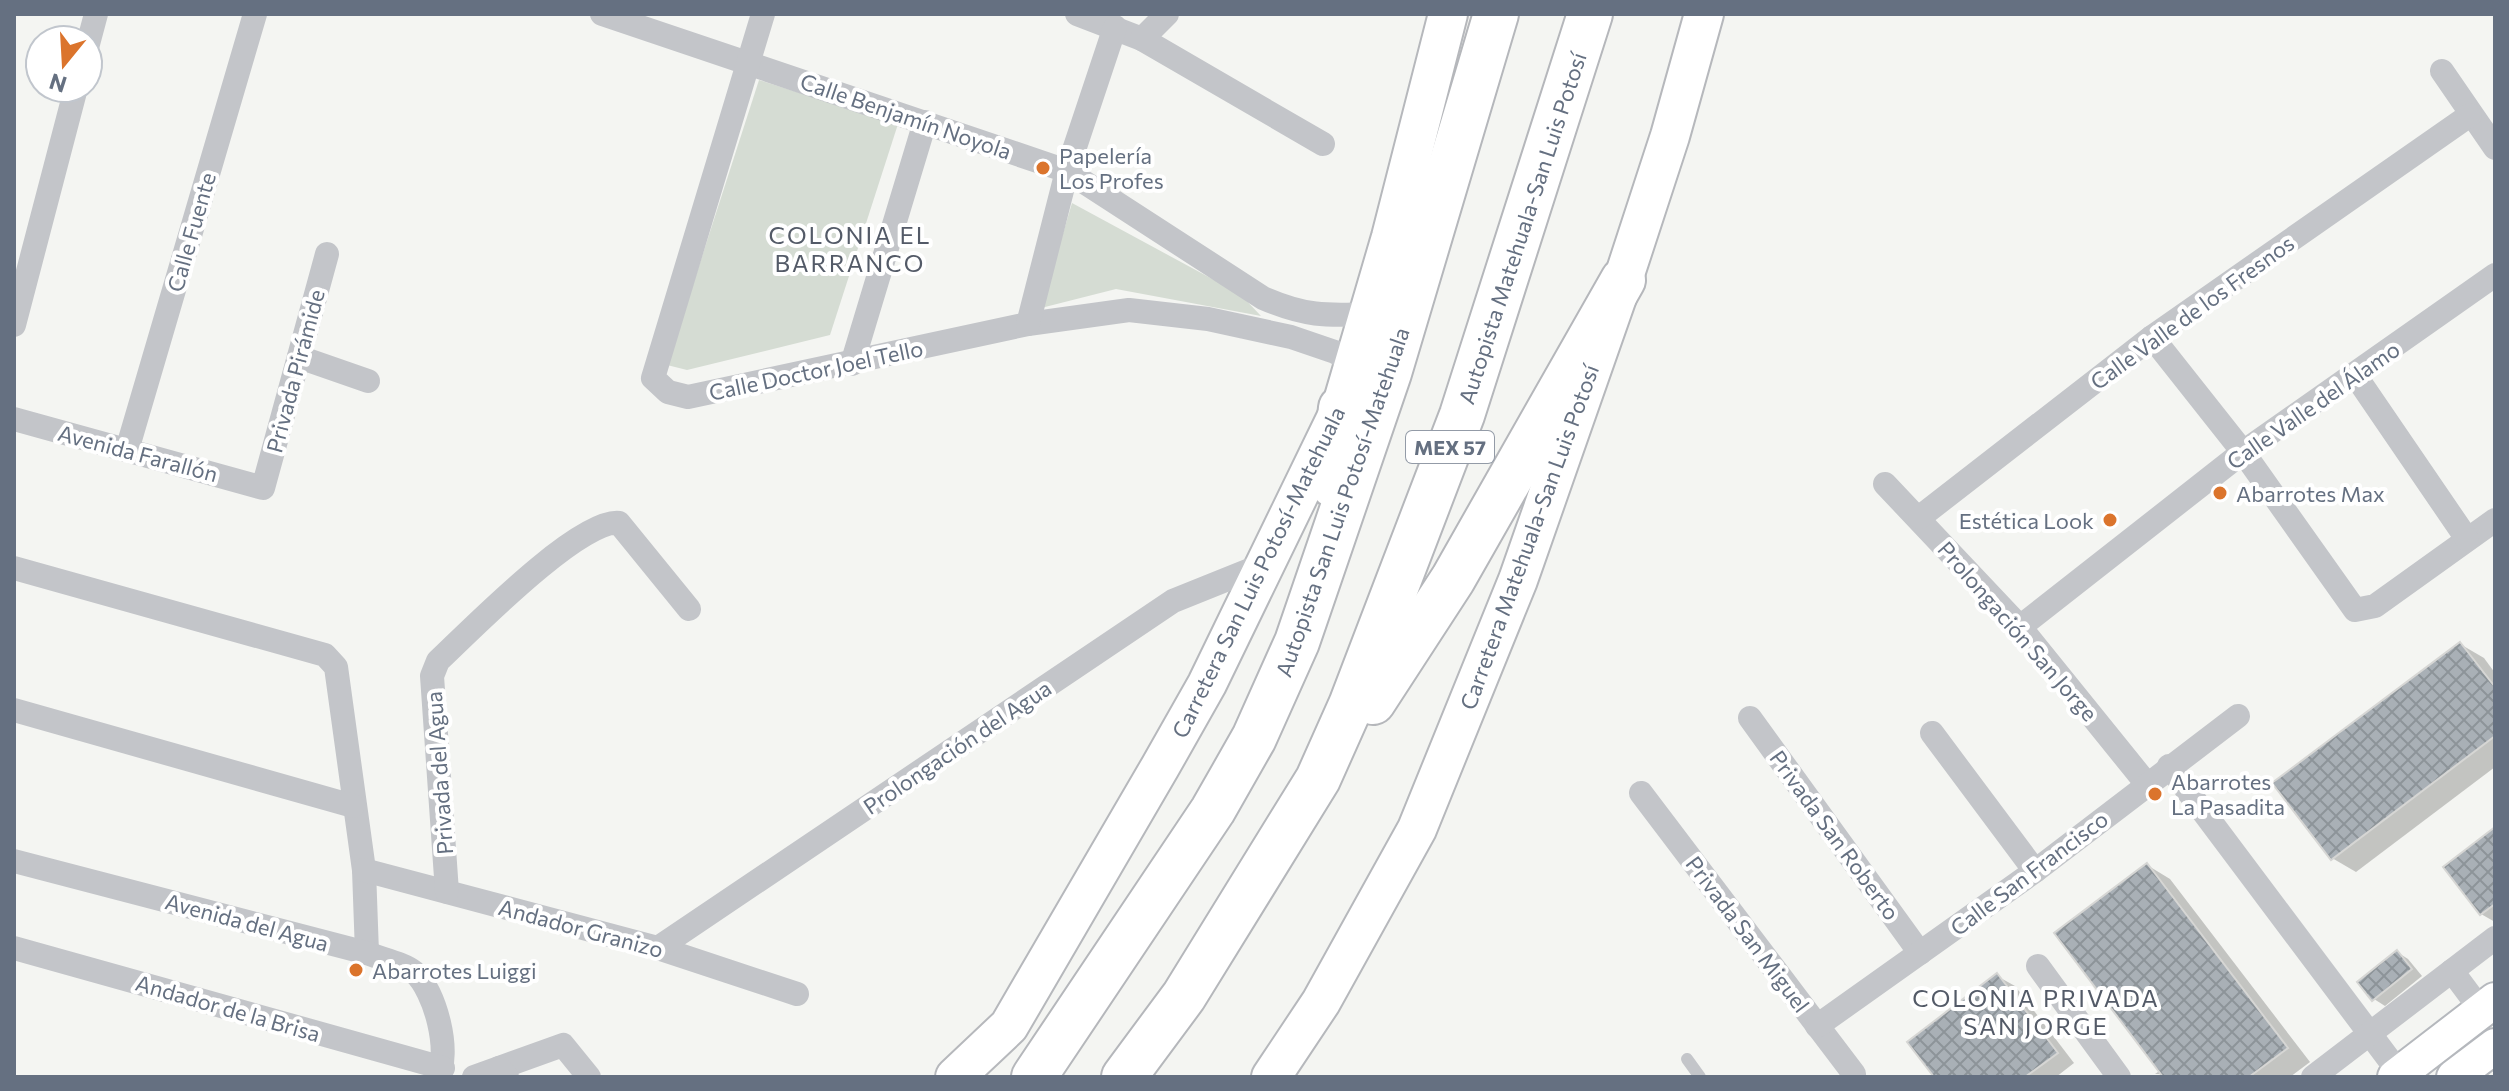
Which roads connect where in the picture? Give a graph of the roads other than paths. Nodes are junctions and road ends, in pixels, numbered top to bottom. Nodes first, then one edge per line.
1 (255, 14) edge
2 (602, 14) edge
3 (763, 14) edge
4 (1077, 14) edge
5 (1167, 14) edge
6 (1448, 14) edge
7 (1496, 14) edge
8 (1590, 14) edge
9 (1704, 14) edge
10 (1115, 27) junction
11 (1142, 39) junction
12 (748, 63) junction
13 (2442, 71) dead end
14 (72, 104) edge
15 (2470, 115) junction
16 (925, 122) junction
17 (1323, 144) dead end
18 (2495, 148) edge
19 (1067, 171) junction
20 (327, 254) dead end
21 (2495, 275) edge
22 (1623, 280) junction
23 (1369, 314) junction
24 (1028, 324) junction
25 (14, 325) edge
26 (2152, 337) junction
27 (299, 357) junction
28 (1355, 363) junction
29 (852, 364) junction
30 (2355, 375) junction
31 (368, 381) dead end
32 (1341, 408) junction
33 (14, 419) edge
34 (127, 450) junction
35 (2243, 452) junction
36 (1885, 484) dead end
37 (263, 488) joint
38 (1920, 517) junction
39 (2495, 520) edge
40 (2467, 539) junction
41 (1265, 564) junction
42 (1325, 564) junction
43 (14, 568) edge
44 (689, 609) dead end
45 (2020, 627) junction
46 (14, 710) edge
47 (2238, 716) dead end
48 (1750, 718) dead end
49 (1932, 733) dead end
50 (2169, 766) junction
51 (1318, 779) junction
52 (2146, 783) junction
53 (1641, 793) dead end
54 (353, 806) junction
55 (14, 861) edge
56 (364, 870) junction
57 (2035, 871) junction
58 (447, 892) junction
59 (2495, 938) edge
60 (14, 948) edge
61 (658, 948) junction
62 (367, 953) junction
63 (1920, 953) junction
64 (2038, 966) dead end
65 (2452, 971) junction
66 (797, 994) dead end
67 (2488, 1005) edge
68 (1817, 1026) junction
69 (2371, 1033) junction
70 (2495, 1046) edge
71 (1687, 1059) dead end
72 (440, 1073) edge
73 (503, 1073) edge
74 (1854, 1074) dead end
75 (2398, 1075) edge
76 (474, 1077) edge
77 (589, 1077) edge
78 (955, 1077) edge
79 (1034, 1077) edge
80 (1124, 1077) edge
81 (1271, 1077) edge
82 (1700, 1077) edge
83 (2119, 1077) edge
84 (2313, 1077) edge
85 (2454, 1077) edge

1 - 34 street, Calle Fuente
2 - 12 street, Calle Benjamín Noyola
3 - 12 street, Calle Doctor Joel Tello
4 - 10 street
5 - 11 street
6 - 23 main road, Carretera San Luis Potosí-Matehuala
7 - 42 highway, Autopista San Luis Potosí-Matehuala
8 - 51 highway, Autopista Matehuala-San Luis Potosí / MEX 57
9 - 22 main road, Carretera Matehuala-San Luis Potosí
10 - 11 street
10 - 19 street
11 - 17 street
12 - 16 street, Calle Benjamín Noyola
12 - 29 street, Calle Doctor Joel Tello
13 - 15 street
14 - 25 street
15 - 18 street
15 - 26 street, Calle Valle de los Fresnos
16 - 19 street, Calle Benjamín Noyola
16 - 29 street
19 - 23 street, Calle Benjamín Noyola
19 - 24 street
20 - 27 street, Privada Pirámide
21 - 30 street, Calle Valle del Álamo
22 - 51 highway
22 - 81 main road, Carretera Matehuala-San Luis Potosí
23 - 28 main road, Carretera San Luis Potosí-Matehuala
24 - 28 street, Calle Doctor Joel Tello
24 - 29 street, Calle Doctor Joel Tello
26 - 35 street
26 - 38 street, Calle Valle de los Fresnos
27 - 31 street
27 - 37 street, Privada Pirámide
28 - 32 main road, Carretera San Luis Potosí-Matehuala
30 - 35 street, Calle Valle del Álamo
30 - 40 street
32 - 41 main road, Carretera San Luis Potosí-Matehuala
32 - 42 highway
33 - 34 street, Avenida Farallón
34 - 37 street, Avenida Farallón
35 - 40 street
35 - 45 street, Calle Valle del Álamo
36 - 38 street, Prolongación San Jorge
38 - 45 street, Prolongación San Jorge
39 - 40 street
41 - 61 street, Prolongación del Agua
41 - 78 main road, Carretera San Luis Potosí-Matehuala
42 - 79 highway, Autopista San Luis Potosí-Matehuala
43 - 54 street
44 - 58 street, Privada del Agua
45 - 52 street, Prolongación San Jorge
46 - 54 street
47 - 50 street, Calle San Francisco
48 - 63 street, Privada San Roberto
49 - 57 street
50 - 52 street, Calle San Francisco
50 - 69 street
51 - 80 highway, Autopista Matehuala-San Luis Potosí / MEX 57
52 - 57 street, Calle San Francisco
53 - 68 street, Privada San Miguel
54 - 56 street
55 - 62 street, Avenida del Agua
56 - 58 street, Andador Granizo
56 - 62 street
57 - 63 street, Calle San Francisco
58 - 61 street, Andador Granizo
59 - 65 street
60 - 72 street, Andador de la Brisa
61 - 66 street, Andador Granizo
62 - 72 street, Avenida del Agua
63 - 68 street, Calle San Francisco
64 - 83 street
65 - 67 street
65 - 69 street
67 - 75 street
68 - 74 street, Privada San Miguel
69 - 75 street
69 - 84 street
70 - 85 street
71 - 82 lane
73 - 76 street
73 - 77 street

